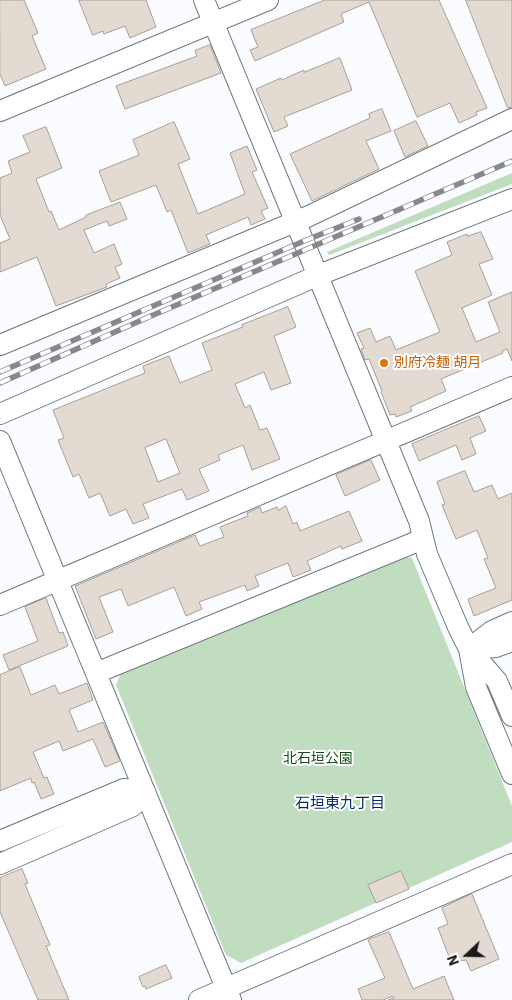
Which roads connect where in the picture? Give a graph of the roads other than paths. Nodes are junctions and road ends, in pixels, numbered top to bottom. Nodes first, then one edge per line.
1 (204, 0) edge
2 (268, 0) edge
3 (214, 22) junction
4 (0, 111) edge
5 (512, 119) edge
6 (512, 199) edge
7 (296, 222) junction
8 (319, 275) junction
9 (0, 345) edge
10 (512, 387) edge
11 (0, 414) edge
12 (386, 440) junction
13 (0, 441) edge
14 (423, 539) junction
15 (58, 580) junction
16 (0, 605) edge
17 (512, 622) edge
18 (512, 640) edge
19 (470, 649) junction
20 (96, 673) junction
21 (512, 716) edge
22 (512, 774) edge
23 (144, 791) junction
24 (0, 841) edge
25 (0, 864) edge
26 (512, 864) edge
27 (229, 994) edge
28 (199, 1000) edge

1 - 3 street
2 - 3 street
3 - 4 street
3 - 7 street
5 - 7 street
6 - 8 street
7 - 8 street
7 - 9 street
8 - 11 street
8 - 12 street
10 - 12 street
12 - 14 street
12 - 15 street
13 - 15 street
14 - 19 street
14 - 20 street
15 - 16 street
15 - 20 street
17 - 19 street
18 - 19 street
19 - 21 street
19 - 22 street
20 - 23 street
23 - 24 street
23 - 25 street
23 - 27 street
26 - 27 street
27 - 28 street

